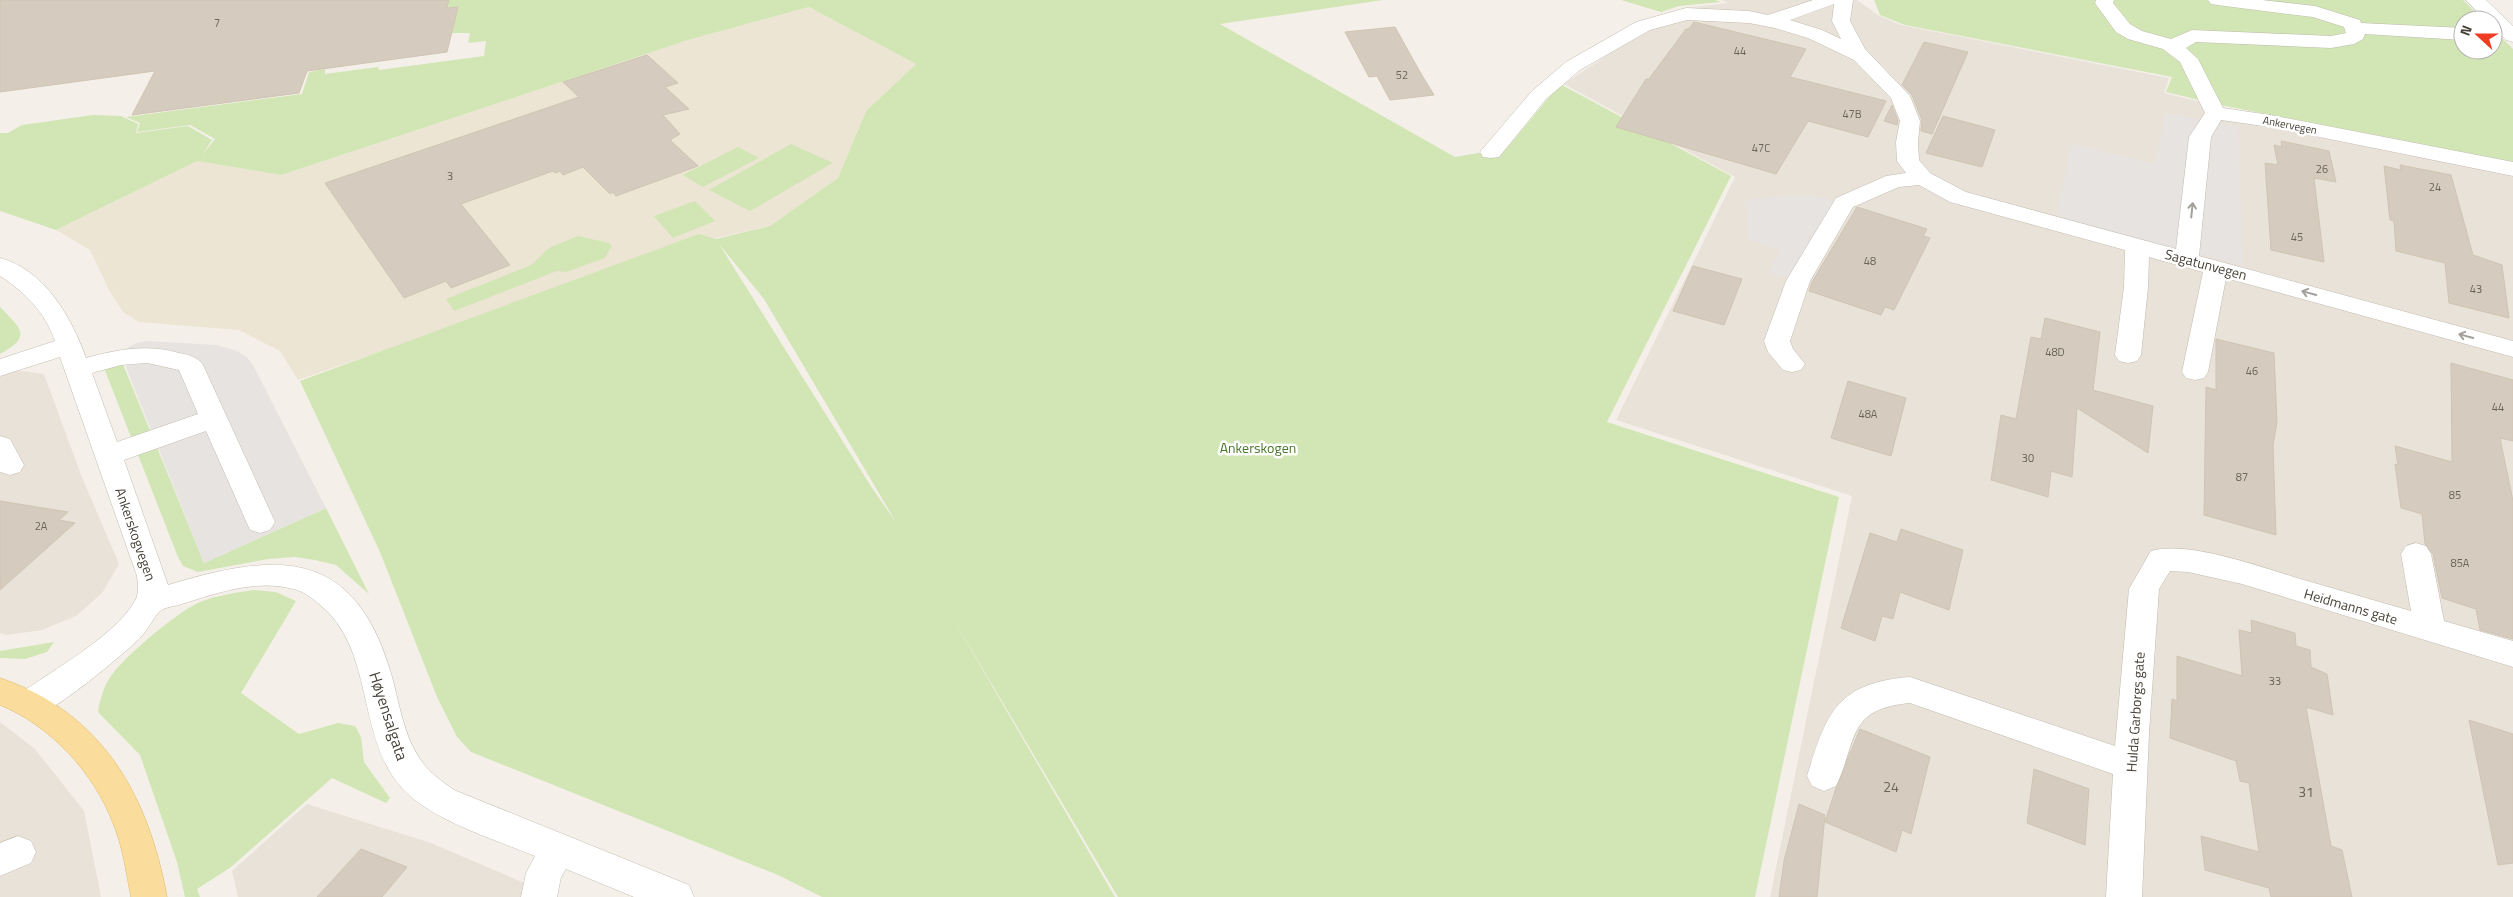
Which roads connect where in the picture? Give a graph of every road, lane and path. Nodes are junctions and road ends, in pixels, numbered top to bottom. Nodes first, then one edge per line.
1 (1828, 0) edge
2 (1844, 0) edge
3 (2105, 0) edge
4 (2218, 0) edge
5 (2475, 0) edge
6 (1766, 21) junction
7 (2355, 28) junction
8 (2453, 33) edge
9 (2513, 36) edge
10 (2170, 45) junction
11 (1861, 56) junction
12 (2215, 113) junction
13 (1491, 152) dead end
14 (2513, 169) edge
15 (1915, 170) junction
16 (2137, 245) junction
17 (2187, 259) junction
18 (0, 265) edge
19 (2216, 267) junction
20 (2513, 349) edge
21 (2128, 355) dead end
22 (74, 357) junction
23 (1792, 364) dead end
24 (0, 368) edge
25 (2195, 372) dead end
26 (214, 418) junction
27 (109, 455) junction
28 (260, 522) dead end
29 (2416, 554) dead end
30 (2188, 561) joint
31 (150, 602) junction
32 (2430, 629) junction
33 (2513, 654) edge
34 (0, 691) edge
35 (31, 704) junction
36 (2130, 766) junction
37 (1824, 776) dead end
38 (558, 849) junction
39 (149, 897) edge
40 (539, 897) edge
41 (676, 897) edge
42 (2124, 897) edge

1 - 6 street
2 - 11 street
3 - 10 street
4 - 7 street
5 - 9 street
6 - 11 street
6 - 13 street
7 - 8 street
7 - 10 street
10 - 12 street
11 - 15 street
12 - 14 street, Ankervegen
17 -> 12 street
15 - 16 street, Sagatunvegen
15 - 23 street
16 - 17 street, Sagatunvegen
16 - 21 street
17 - 19 street, Sagatunvegen
18 - 22 street, Ankerskogvegen
20 -> 19 street, Sagatunvegen
19 - 25 street
22 - 24 street
22 - 26 street
22 - 27 street, Ankerskogvegen
26 - 27 street
26 - 28 street
27 - 31 street, Ankerskogvegen
29 - 32 street
30 - 32 street, Heidmanns gate
30 - 36 street, Hulda Garborgs gate
31 - 35 street, Ankerskogvegen
31 - 38 street, Høyensalgata
32 - 33 street, Heidmanns gate
34 - 35 main road
35 - 39 main road
36 - 37 street
36 - 42 street, Hulda Garborgs gate
38 - 40 street
38 - 41 street, Høyensalgata

